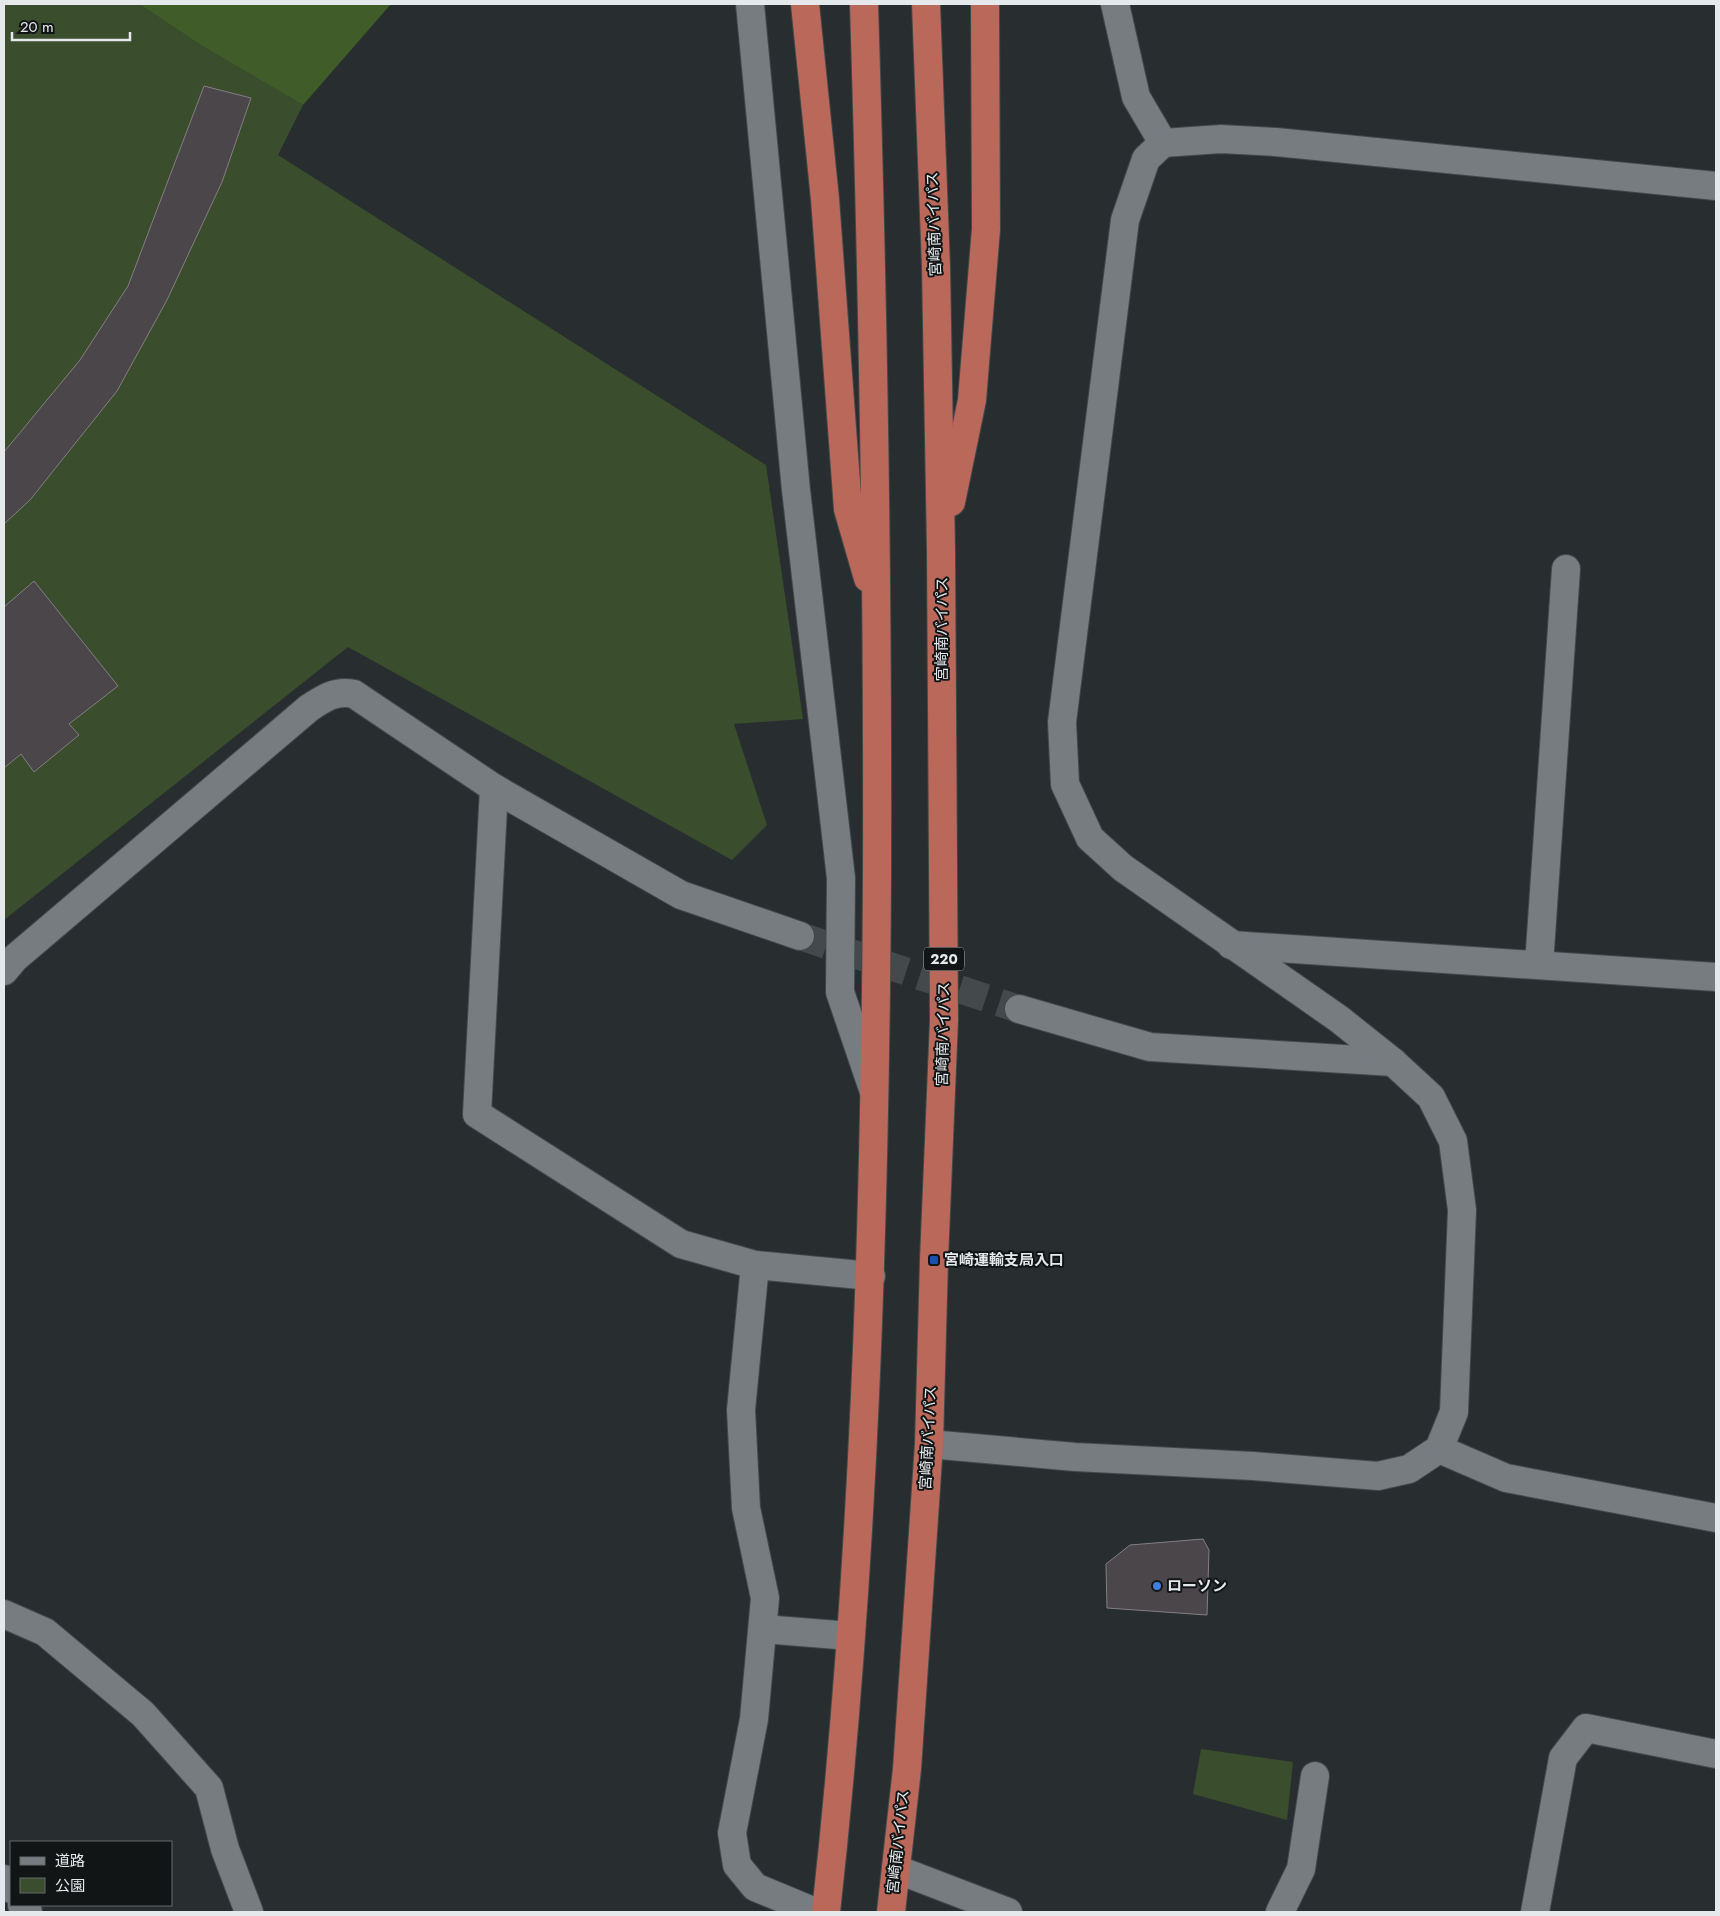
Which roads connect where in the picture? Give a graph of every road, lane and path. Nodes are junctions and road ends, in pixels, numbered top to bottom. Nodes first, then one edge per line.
1 (750, 4) edge
2 (805, 4) edge
3 (864, 4) edge
4 (926, 4) edge
5 (986, 4) edge
6 (1114, 4) edge
7 (1163, 143) junction
8 (1716, 186) edge
9 (941, 551) junction
10 (1566, 569) dead end
11 (878, 613) junction
12 (494, 788) junction
13 (800, 936) tunnel mouth
14 (1231, 945) junction
15 (1539, 965) junction
16 (4, 971) edge
17 (1716, 977) edge
18 (1018, 1009) tunnel mouth
19 (1393, 1062) junction
20 (874, 1092) junction
21 (755, 1265) junction
22 (871, 1276) junction
23 (929, 1444) junction
24 (1439, 1449) junction
25 (1716, 1518) edge
26 (4, 1614) edge
27 (763, 1629) junction
28 (850, 1636) junction
29 (1716, 1754) edge
30 (1315, 1776) dead end
31 (896, 1869) junction
32 (249, 1912) edge
33 (814, 1912) edge
34 (826, 1912) edge
35 (891, 1912) edge
36 (1008, 1912) edge
37 (1280, 1912) edge
38 (1535, 1912) edge

1 - 20 street
2 - 11 highway
3 - 11 highway
4 - 9 highway, 宮崎南バイパス / 220
5 - 9 highway
6 - 7 street
7 - 8 street
7 - 14 street
9 - 23 highway, 宮崎南バイパス / 220
10 - 15 street
11 - 20 highway
12 - 13 street
12 - 16 street
12 - 21 street
14 - 15 street
14 - 19 street
15 - 17 street
18 - 19 street
19 - 24 street
20 - 22 highway
21 - 22 street
21 - 27 street
22 - 28 highway
23 - 24 street
23 - 31 highway, 宮崎南バイパス / 220
24 - 25 street
26 - 32 street
27 - 28 street
27 - 33 street
28 - 34 highway
29 - 38 street
30 - 37 street
31 - 35 highway, 宮崎南バイパス / 220
31 - 36 street

